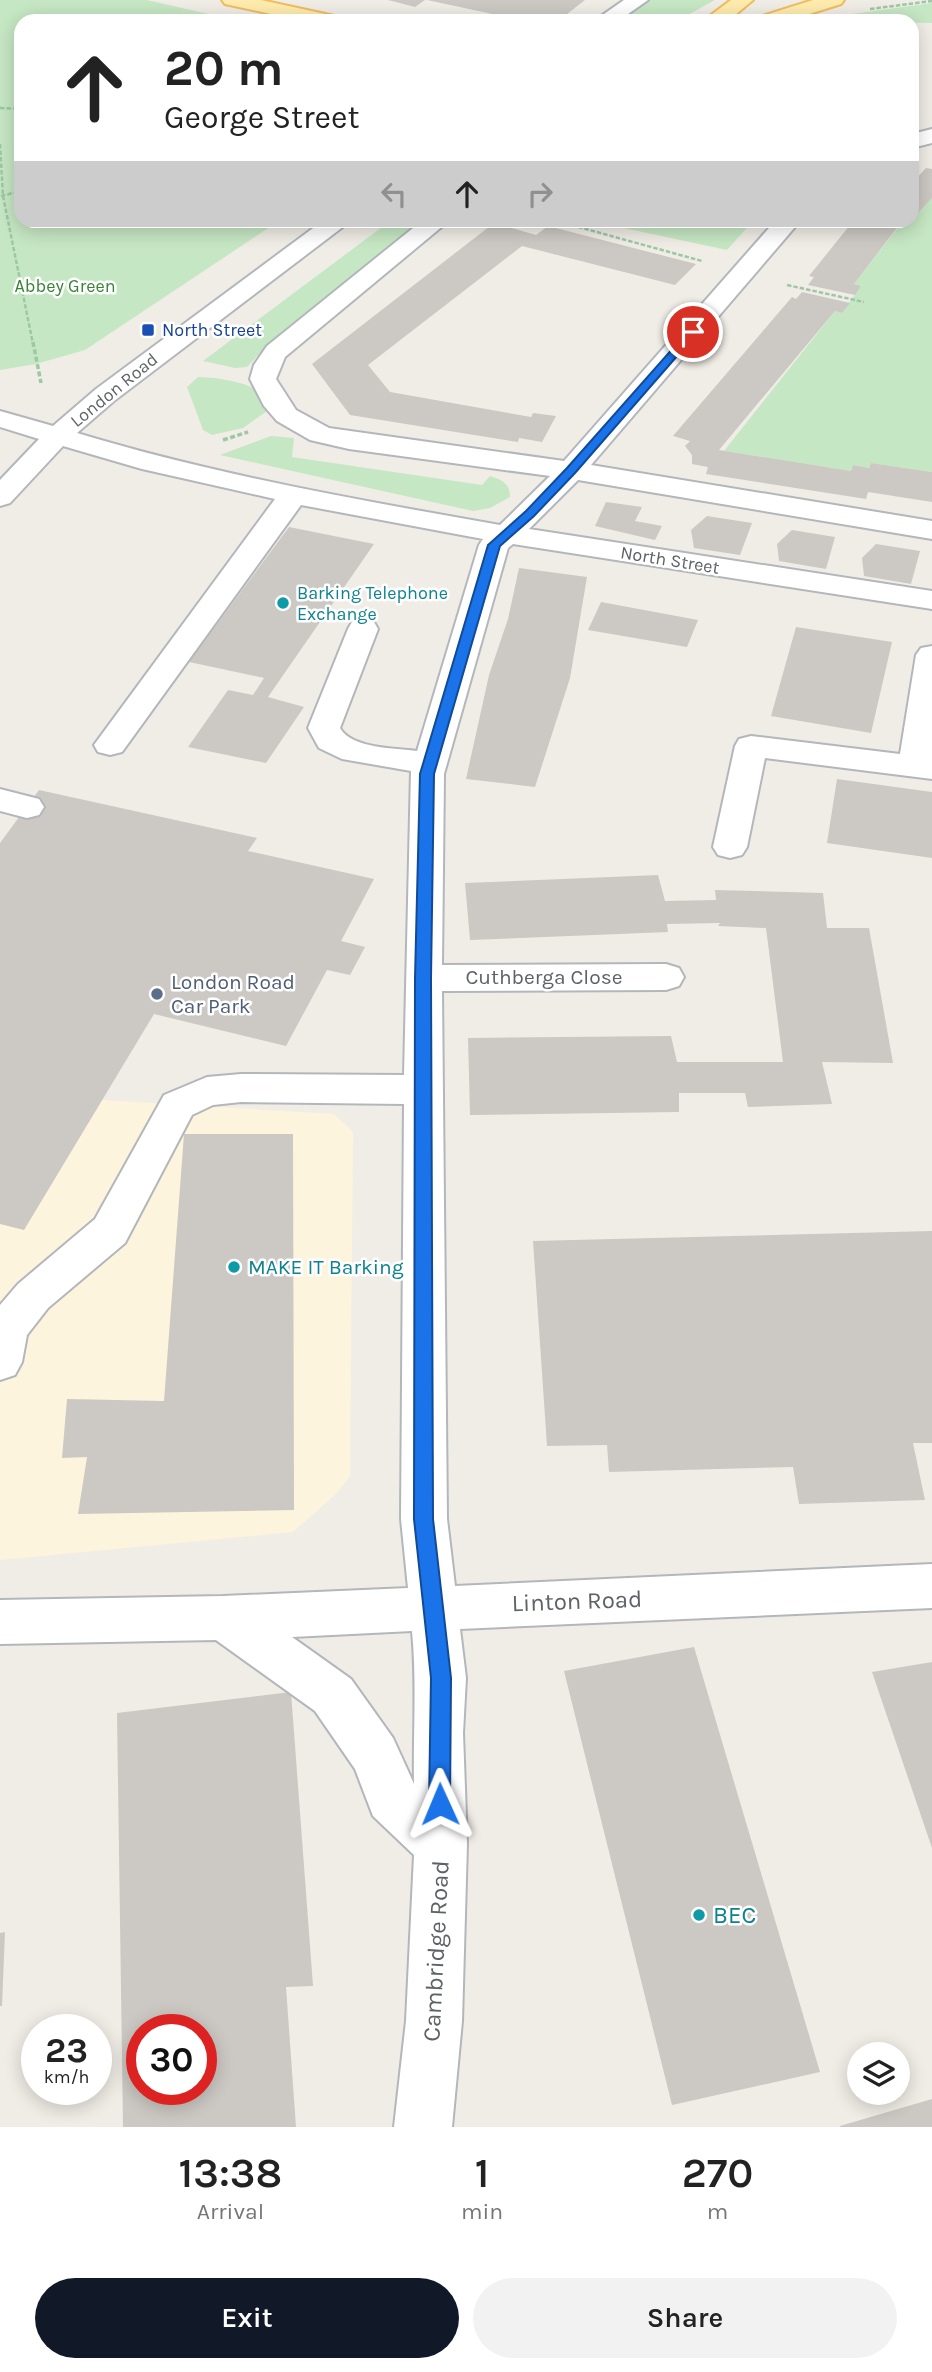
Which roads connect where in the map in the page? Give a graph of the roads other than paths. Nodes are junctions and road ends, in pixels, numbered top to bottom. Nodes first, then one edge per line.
1 (232, 0) edge
2 (638, 0) edge
3 (743, 0) edge
4 (834, 0) edge
5 (298, 14) edge
6 (615, 14) edge
7 (727, 14) edge
8 (789, 14) edge
9 (329, 228) edge
10 (428, 228) edge
11 (782, 228) edge
12 (0, 419) edge
13 (58, 435) junction
14 (571, 470) junction
15 (294, 494) junction
16 (0, 497) edge
17 (932, 530) edge
18 (506, 534) junction
19 (932, 600) edge
20 (363, 629) dead end
21 (932, 655) edge
22 (110, 745) dead end
23 (430, 763) junction
24 (924, 766) edge
25 (730, 847) dead end
26 (666, 977) dead end
27 (423, 978) junction
28 (423, 1090) junction
29 (0, 1362) edge
30 (932, 1586) edge
31 (432, 1606) junction
32 (223, 1618) junction
33 (0, 1622) edge
34 (441, 1844) junction
35 (423, 2127) edge

1 - 5 main road
2 - 6 street
3 - 7 main road
4 - 8 main road
9 - 13 street, London Road
10 - 14 street
11 - 14 street, Cambridge Road
12 - 13 street, North Street
13 - 15 street, North Street
13 - 16 street, London Road
14 - 17 street
14 - 18 street, Cambridge Road
15 - 18 street, North Street
15 - 22 street
18 - 19 street, North Street
18 - 23 street, Cambridge Road
20 - 23 street
21 - 24 street
23 - 27 street, Cambridge Road
24 - 25 street
26 - 27 street, Cuthberga Close
27 - 28 street, Cambridge Road
28 - 29 street
28 - 31 street, Cambridge Road
30 - 31 street, Linton Road
31 - 32 street, Linton Road
31 - 34 street, Cambridge Road
32 - 33 street, Linton Road
32 - 34 street
34 - 35 street, Cambridge Road

